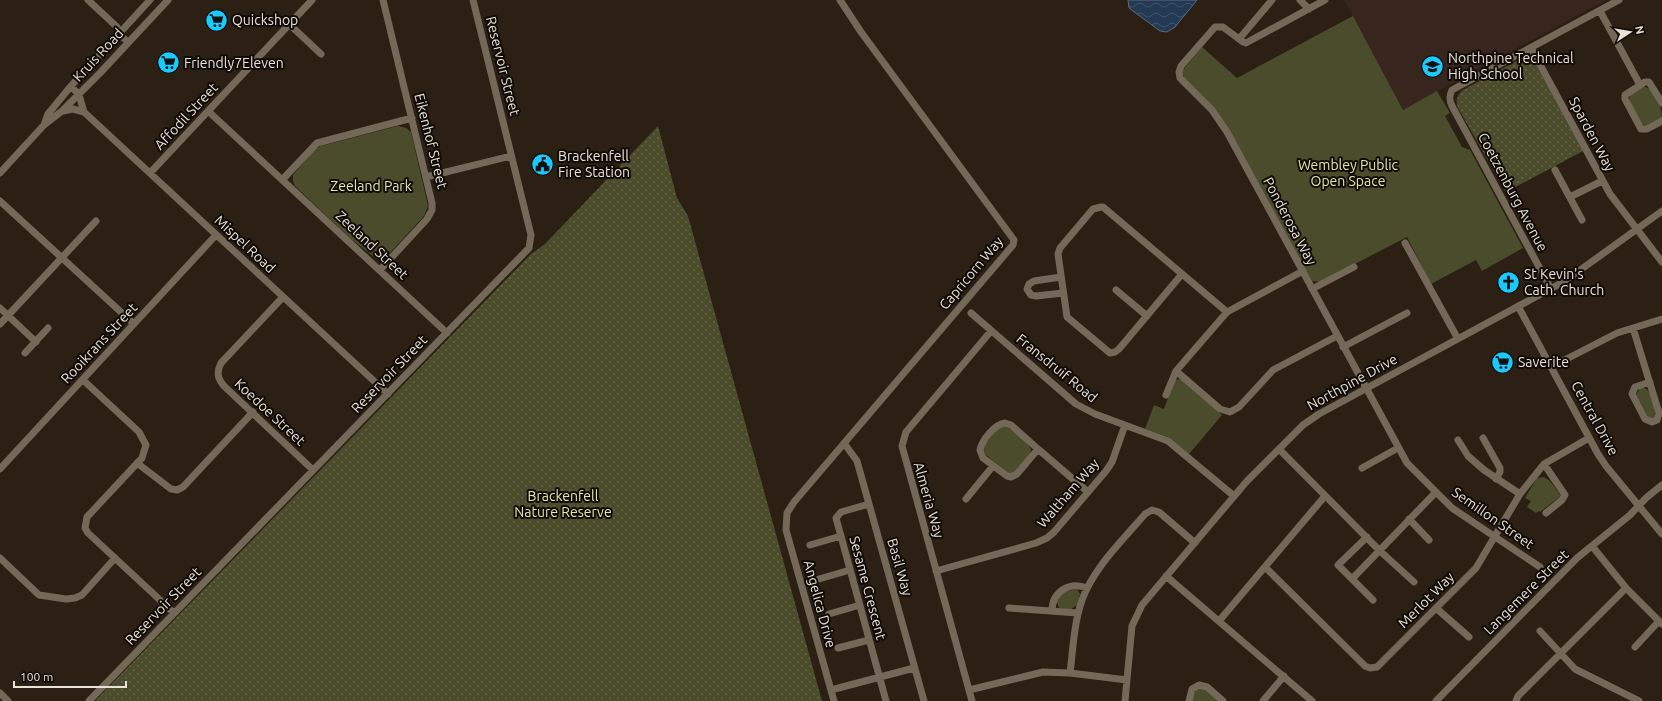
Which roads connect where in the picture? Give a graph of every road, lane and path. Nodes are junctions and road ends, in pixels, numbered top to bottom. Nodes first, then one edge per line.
1 (88, 0) edge
2 (150, 0) edge
3 (168, 0) edge
4 (312, 0) edge
5 (383, 0) edge
6 (474, 0) edge
7 (840, 0) edge
8 (1272, 0) edge
9 (1300, 0) edge
10 (1325, 0) edge
11 (1619, 0) edge
12 (1309, 9) junction
13 (1600, 11) junction
14 (289, 24) junction
15 (125, 27) junction
16 (118, 30) junction
17 (134, 36) junction
18 (1239, 39) junction
19 (128, 42) junction
20 (1531, 48) junction
21 (321, 54) dead end
22 (1640, 85) junction
23 (71, 86) junction
24 (79, 95) junction
25 (1662, 103) edge
26 (62, 111) junction
27 (208, 111) junction
28 (84, 112) junction
29 (412, 118) junction
30 (1662, 121) edge
31 (44, 125) junction
32 (511, 156) junction
33 (1555, 170) dead end
34 (0, 173) edge
35 (150, 173) junction
36 (426, 177) junction
37 (282, 180) junction
38 (1602, 181) junction
39 (1570, 197) junction
40 (0, 201) edge
41 (1662, 211) edge
42 (1582, 220) dead end
43 (96, 221) dead end
44 (1637, 229) junction
45 (216, 235) junction
46 (1405, 243) dead end
47 (62, 258) junction
48 (1662, 262) edge
49 (1354, 267) dead end
50 (380, 270) junction
51 (1303, 272) junction
52 (1182, 274) junction
53 (1061, 277) junction
54 (1312, 289) junction
55 (1550, 289) junction
56 (1116, 290) dead end
57 (1063, 293) junction
58 (283, 297) junction
59 (1518, 306) junction
60 (0, 308) edge
61 (1227, 312) junction
62 (970, 313) dead end
63 (1407, 313) dead end
64 (8, 315) junction
65 (1147, 316) junction
66 (1662, 319) edge
67 (0, 324) edge
68 (134, 324) junction
69 (48, 328) dead end
70 (1633, 328) junction
71 (991, 331) junction
72 (447, 333) junction
73 (1337, 336) junction
74 (1458, 339) junction
75 (36, 342) junction
76 (1343, 347) junction
77 (25, 353) dead end
78 (1551, 367) junction
79 (1176, 371) junction
80 (83, 380) junction
81 (1650, 382) junction
82 (1366, 389) junction
83 (388, 394) junction
84 (1166, 395) dead end
85 (253, 412) junction
86 (1125, 425) junction
87 (1483, 438) dead end
88 (1589, 438) junction
89 (1458, 440) dead end
90 (844, 443) junction
91 (1398, 448) junction
92 (1038, 449) junction
93 (1279, 449) junction
94 (137, 463) junction
95 (1544, 464) junction
96 (993, 466) junction
97 (1362, 468) dead end
98 (0, 469) edge
99 (313, 470) junction
100 (1496, 479) junction
101 (1662, 485) edge
102 (1088, 492) junction
103 (1436, 492) junction
104 (1520, 494) junction
105 (1234, 496) junction
106 (1325, 496) junction
107 (966, 499) dead end
108 (869, 504) junction
109 (1638, 506) junction
110 (1546, 513) dead end
111 (787, 514) joint
112 (1409, 519) junction
113 (1662, 534) edge
114 (1494, 535) junction
115 (841, 536) junction
116 (1367, 537) junction
117 (1429, 540) dead end
118 (1195, 543) junction
119 (810, 545) dead end
120 (1592, 546) junction
121 (1379, 550) junction
122 (0, 558) edge
123 (115, 558) junction
124 (1265, 567) junction
125 (1540, 567) dead end
126 (850, 570) junction
127 (936, 571) junction
128 (1166, 576) junction
129 (819, 579) dead end
130 (1352, 579) junction
131 (1414, 582) dead end
132 (1087, 588) junction
133 (1626, 588) junction
134 (1372, 600) dead end
135 (860, 606) junction
136 (1009, 608) dead end
137 (1436, 608) junction
138 (1052, 611) junction
139 (174, 613) junction
140 (1078, 613) junction
141 (829, 614) dead end
142 (1219, 621) junction
143 (1660, 623) edge
144 (1540, 632) dead end
145 (1469, 637) dead end
146 (869, 640) junction
147 (1635, 647) dead end
148 (838, 648) dead end
149 (1560, 653) junction
150 (914, 668) junction
151 (1070, 673) junction
152 (1284, 676) junction
153 (880, 677) junction
154 (1127, 680) junction
155 (831, 690) junction
156 (969, 690) junction
157 (0, 693) edge
158 (8, 701) edge
159 (89, 701) edge
160 (834, 701) edge
161 (886, 701) edge
162 (924, 701) edge
163 (972, 701) edge
164 (1125, 701) edge
165 (1189, 701) edge
166 (1223, 701) edge
167 (1263, 701) edge
168 (1312, 701) edge
169 (1436, 701) edge
170 (1516, 701) edge
171 (1639, 701) edge

1 - 16 street
2 - 15 street, Kruis Road
3 - 17 street, Kruis Road
4 - 14 street, Affodil Street
5 - 29 street, Eikenhof Street
6 - 32 street, Reservoir Street
7 - 90 street, Capricorn Way
8 - 18 street
9 - 12 street
10 - 12 street
11 - 13 street
12 - 18 street
13 - 20 street
13 - 22 street
14 - 21 street
14 - 27 street, Affodil Street
15 - 16 street, Kruis Road
15 - 17 street
16 - 19 street
16 - 23 street, Kruis Road
17 - 19 street, Kruis Road
18 - 51 street, Ponderosa Way
19 - 24 street, Kruis Road
20 - 38 street, Sparden Way
20 - 55 street, Coetzenburg Avenue
22 - 25 street
22 - 30 street
23 - 24 street
23 - 31 street, Kruis Road
24 - 26 street, Kruis Road
24 - 28 street
26 - 28 street
26 - 31 street, Kruis Road
27 - 35 street, Affodil Street
27 - 37 street, Zeeland Street
28 - 35 street, Mispel Road
29 - 36 street, Eikenhof Street
29 - 37 street
31 - 34 street, Kruis Road
32 - 36 street
32 - 72 street, Reservoir Street
33 - 39 street
35 - 45 street, Mispel Road
36 - 50 street, Eikenhof Street
37 - 50 street, Zeeland Street
38 - 39 street
38 - 44 street, Sparden Way
39 - 42 street
40 - 47 street
41 - 44 street, Northpine Drive
43 - 47 street
44 - 48 street, Sparden Way
44 - 55 street, Northpine Drive
45 - 58 street, Mispel Road
45 - 68 street, Rooikrans Street
46 - 74 street
47 - 64 street
47 - 68 street
49 - 54 street
50 - 72 street, Zeeland Street
51 - 54 street, Ponderosa Way
51 - 61 street
52 - 53 street
52 - 61 street
52 - 65 street
53 - 57 street
53 - 57 street
54 - 73 street, Ponderosa Way
55 - 59 street, Northpine Drive
56 - 65 street
57 - 65 street
58 - 83 street, Mispel Road
58 - 85 street, Koedoe Street
59 - 74 street, Northpine Drive
59 - 78 street, Central Drive
60 - 64 street
61 - 79 street
62 - 71 street, Fransdruif Road
63 - 76 street
64 - 67 street
64 - 75 street
66 - 70 street
68 - 80 street, Rooikrans Street
69 - 75 street
70 - 78 street
70 - 81 street
71 - 86 street, Fransdruif Road
71 - 127 street, Almeria Way
72 - 83 street, Reservoir Street
73 - 76 street, Ponderosa Way
73 - 79 street
74 - 82 street, Northpine Drive
75 - 77 street
76 - 82 street, Ponderosa Way
78 - 88 street, Central Drive
79 - 84 street
80 - 94 street
80 - 98 street, Rooikrans Street
81 - 81 street
82 - 91 street, Semillon Street
82 - 93 street, Northpine Drive
83 - 99 street, Reservoir Street
85 - 94 street
85 - 99 street, Koedoe Street
86 - 102 street, Waltham Way
86 - 105 street, Fransdruif Road
87 - 100 street
88 - 95 street, Merlot Way
88 - 109 street, Central Drive
89 - 100 street
90 - 108 street, Basil Way
90 - 111 street, Capricorn Way
91 - 97 street
91 - 103 street, Semillon Street
92 - 96 street
92 - 96 street
92 - 102 street
93 - 105 street, Northpine Drive
93 - 106 street
94 - 123 street
95 - 104 street, Merlot Way
95 - 110 street
96 - 107 street
99 - 139 street, Reservoir Street
100 - 104 street
101 - 109 street, Langemere Street
102 - 127 street, Waltham Way
103 - 112 street
103 - 114 street, Semillon Street
104 - 114 street, Merlot Way
105 - 118 street, Northpine Drive
106 - 116 street
106 - 124 street
108 - 115 street, Sesame Crescent
108 - 150 street, Basil Way
109 - 113 street, Central Drive
109 - 120 street, Langemere Street
111 - 155 street, Angelica Drive
112 - 117 street
112 - 121 street
114 - 125 street, Semillon Street
114 - 137 street, Merlot Way
115 - 119 street
115 - 126 street, Sesame Crescent
116 - 121 street
116 - 130 street
118 - 128 street, Northpine Drive
118 - 132 street
120 - 133 street
120 - 169 street, Langemere Street
121 - 130 street
121 - 131 street
122 - 123 street
123 - 139 street
124 - 137 street, Merlot Way
124 - 142 street
126 - 129 street
126 - 135 street, Sesame Crescent
127 - 156 street, Almeria Way
128 - 142 street
128 - 154 street, Northpine Drive
130 - 134 street
132 - 138 street
132 - 140 street
133 - 143 street
133 - 149 street
135 - 141 street
135 - 146 street, Sesame Crescent
136 - 138 street
137 - 145 street
138 - 140 street
139 - 159 street, Reservoir Street
140 - 151 street
142 - 152 street
143 - 147 street
144 - 149 street
146 - 148 street
146 - 153 street, Sesame Crescent
149 - 170 street
149 - 171 street
150 - 153 street
150 - 162 street, Basil Way
151 - 154 street
151 - 156 street
152 - 167 street
152 - 168 street
153 - 155 street
153 - 161 street, Sesame Crescent
154 - 164 street, Northpine Drive
155 - 160 street, Angelica Drive
156 - 163 street, Almeria Way
157 - 158 street
165 - 166 street

